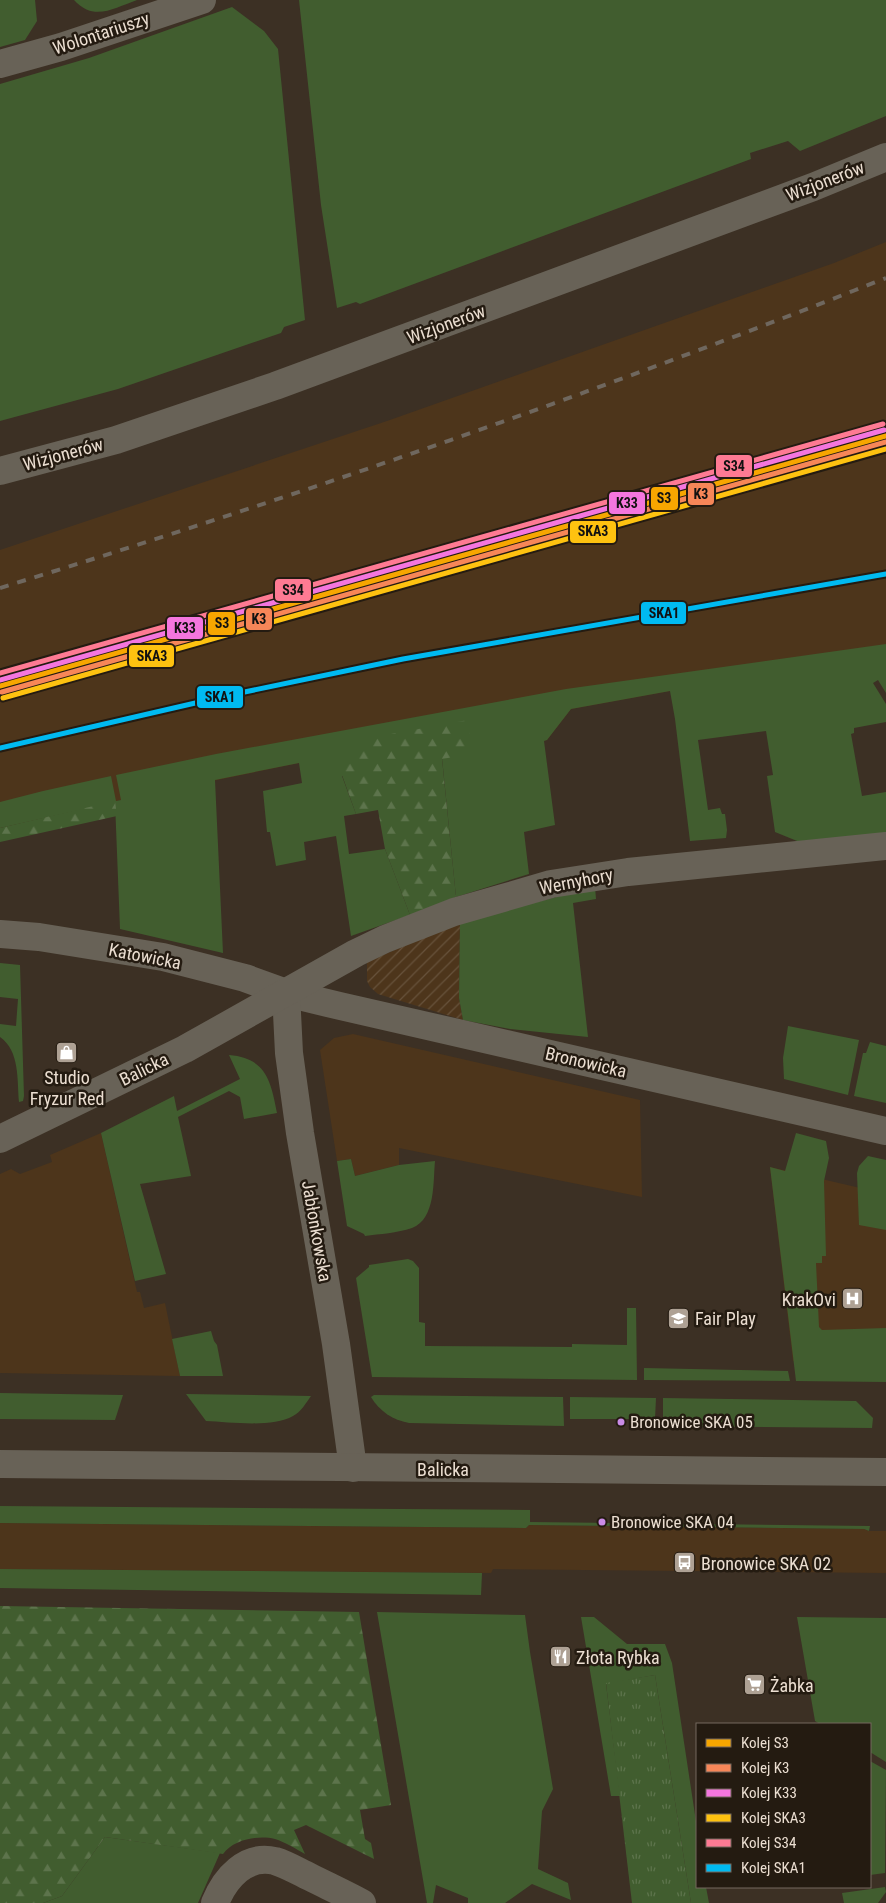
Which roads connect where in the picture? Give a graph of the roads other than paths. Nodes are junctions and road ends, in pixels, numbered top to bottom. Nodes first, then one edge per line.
1 (202, 0) edge
2 (0, 64) edge
3 (886, 158) edge
4 (0, 471) edge
5 (886, 846) edge
6 (0, 934) edge
7 (286, 993) junction
8 (886, 1131) edge
9 (0, 1140) edge
10 (0, 1464) edge
11 (354, 1468) junction
12 (886, 1472) edge
13 (215, 1903) edge
14 (362, 1903) edge

1 - 2 street, Wolontariuszy
3 - 4 street, Wizjonerów
5 - 7 street, Wernyhory
6 - 7 street, Katowicka
7 - 8 street, Bronowicka
7 - 9 street, Balicka
7 - 11 street, Jabłonkowska
10 - 11 street, Balicka
11 - 12 street, Balicka
13 - 14 street

